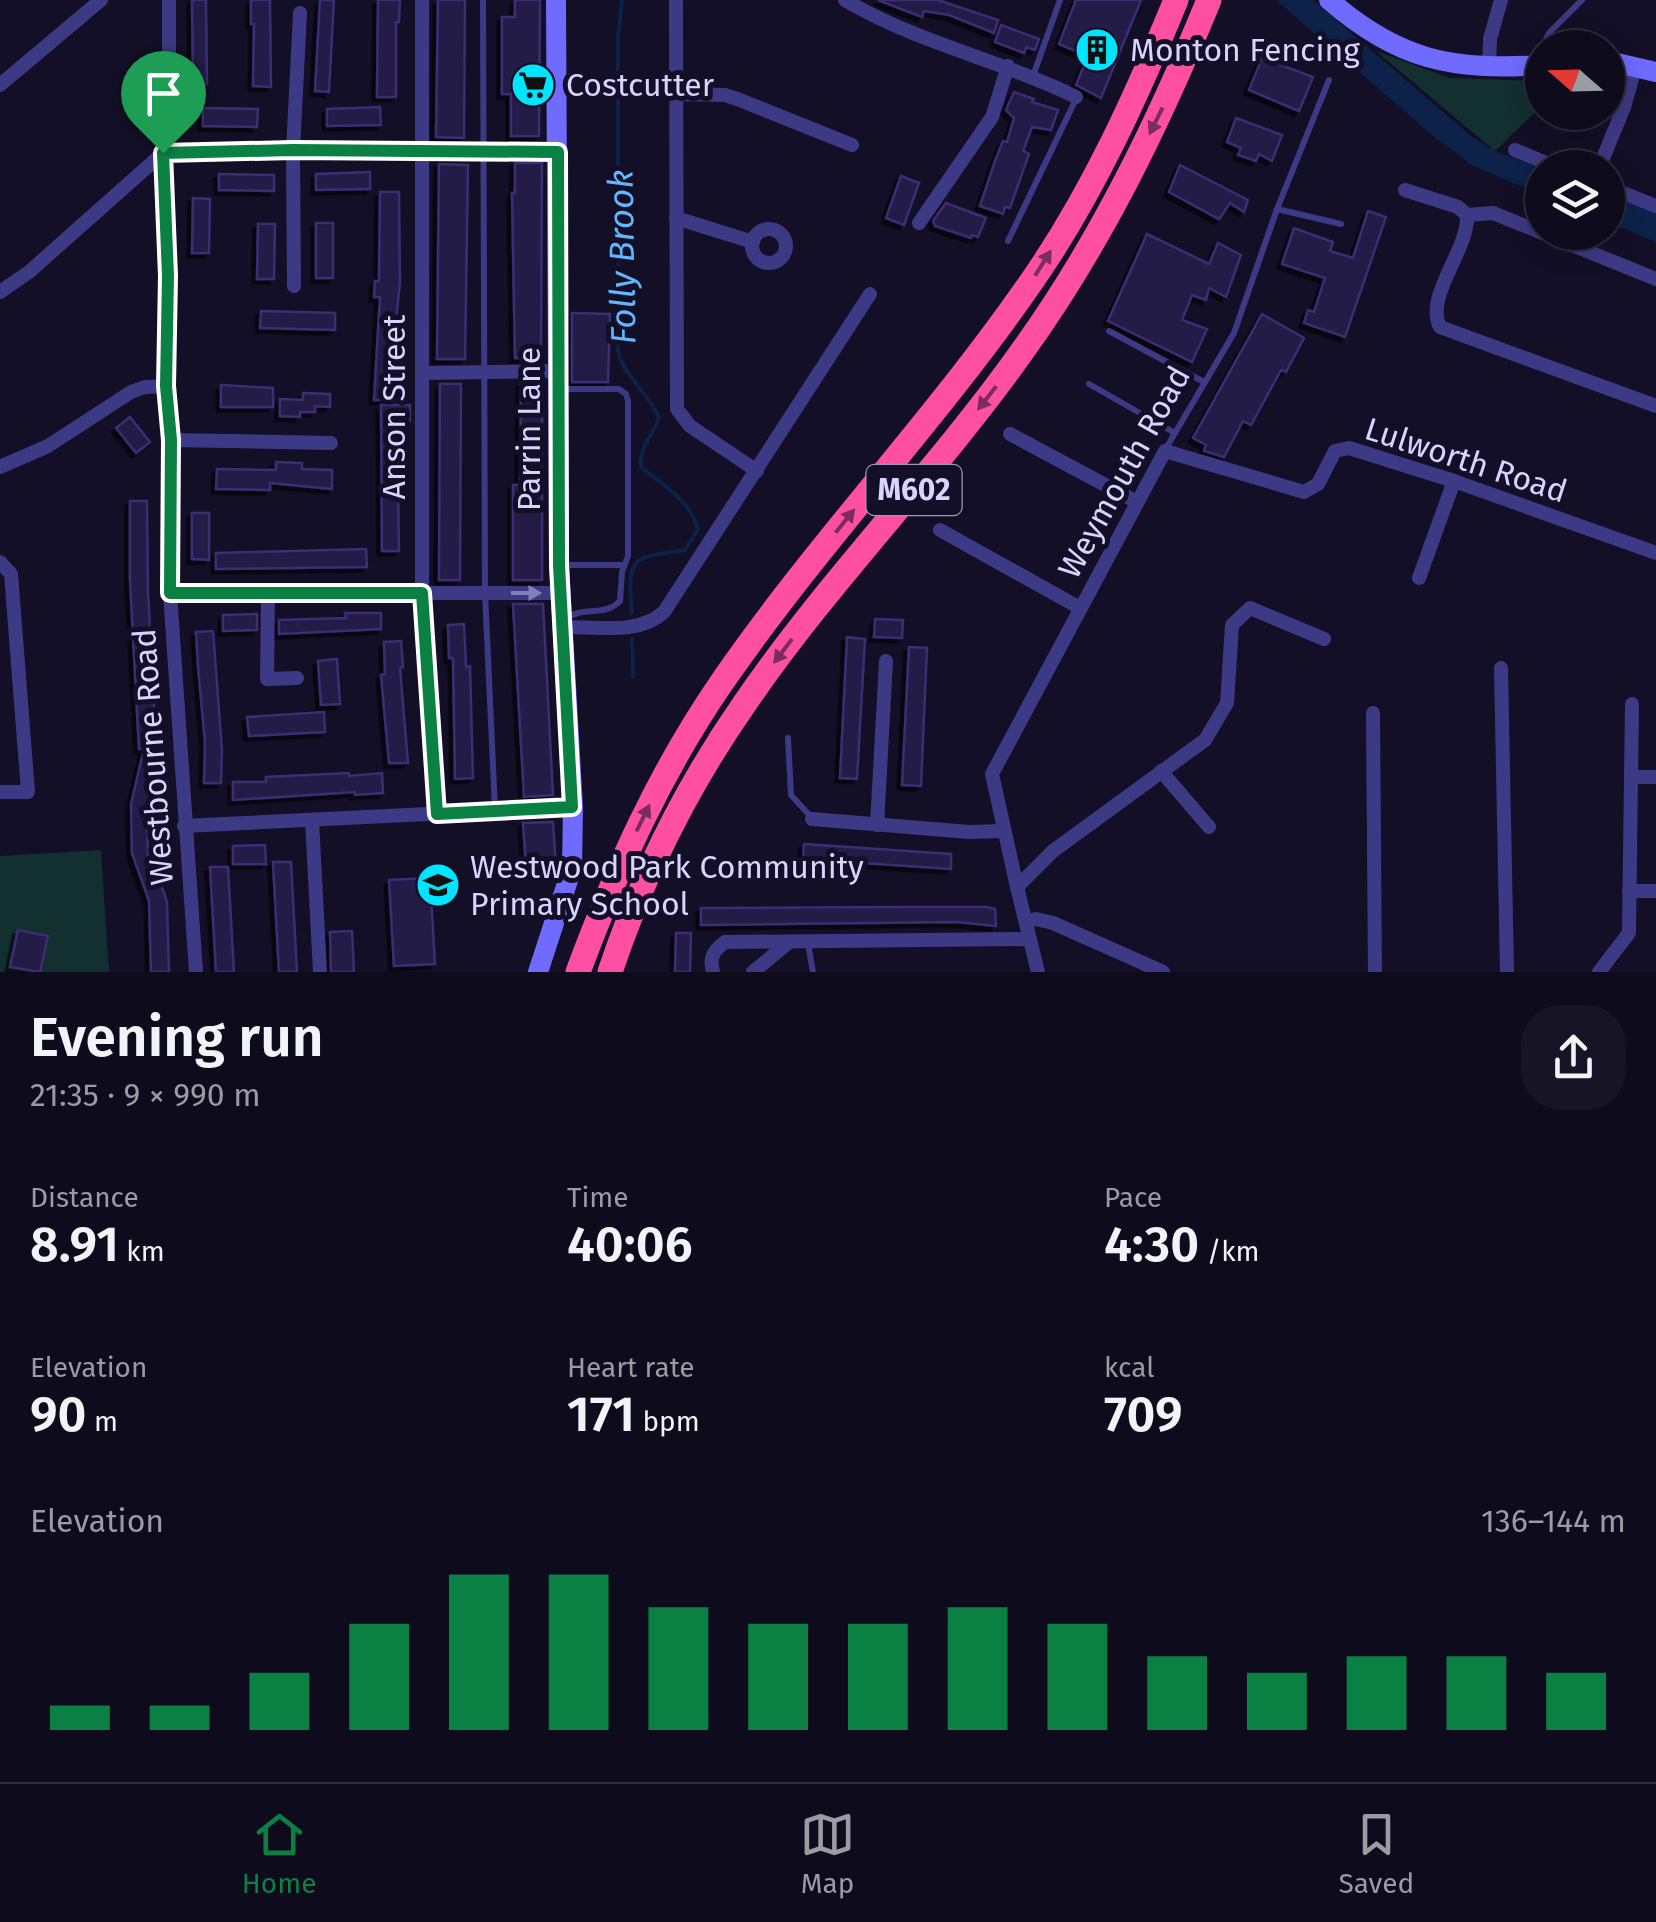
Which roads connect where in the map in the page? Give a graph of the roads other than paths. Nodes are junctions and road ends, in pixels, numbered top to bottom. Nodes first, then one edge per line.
1 (101, 0) edge
2 (169, 0) edge
3 (422, 0) edge
4 (482, 0) edge
5 (556, 0) edge
6 (676, 0) edge
7 (845, 0) edge
8 (1060, 0) edge
9 (1176, 0) edge
10 (1208, 0) edge
11 (1329, 0) edge
12 (1501, 0) edge
13 (1582, 0) edge
14 (300, 13) dead end
15 (1553, 30) edge
16 (1525, 65) edge
17 (1625, 65) edge
18 (1008, 66) junction
19 (1489, 66) junction
20 (1635, 68) junction
21 (1656, 72) edge
22 (1033, 76) junction
23 (1330, 80) dead end
24 (0, 85) edge
25 (676, 94) junction
26 (1076, 98) joint
27 (852, 144) dead end
28 (293, 150) junction
29 (1515, 150) dead end
30 (1605, 150) edge
31 (421, 152) junction
32 (484, 152) junction
33 (558, 152) junction
34 (163, 153) junction
35 (1525, 154) edge
36 (1405, 190) dead end
37 (1625, 194) edge
38 (1656, 206) edge
39 (1277, 209) junction
40 (1467, 215) junction
41 (676, 218) junction
42 (919, 222) dead end
43 (1341, 224) dead end
44 (1008, 241) dead end
45 (753, 242) dead end
46 (1656, 279) edge
47 (294, 286) dead end
48 (0, 292) edge
49 (870, 294) dead end
50 (1109, 331) dead end
51 (484, 372) junction
52 (422, 373) junction
53 (559, 380) junction
54 (1204, 382) junction
55 (1089, 384) dead end
56 (166, 386) junction
57 (1656, 406) edge
58 (1174, 432) junction
59 (1010, 434) dead end
60 (171, 440) junction
61 (331, 443) dead end
62 (1165, 451) junction
63 (0, 468) edge
64 (756, 471) junction
65 (1454, 481) junction
66 (1137, 502) junction
67 (940, 530) dead end
68 (1656, 553) edge
69 (0, 562) edge
70 (559, 565) junction
71 (624, 565) junction
72 (1419, 578) dead end
73 (170, 593) junction
74 (268, 593) junction
75 (422, 593) junction
76 (484, 593) junction
77 (560, 593) junction
78 (1080, 608) junction
79 (561, 627) junction
80 (1324, 639) dead end
81 (886, 662) dead end
82 (1500, 668) dead end
83 (296, 678) dead end
84 (1632, 704) dead end
85 (1374, 713) dead end
86 (788, 738) dead end
87 (1161, 772) junction
88 (1631, 777) junction
89 (1656, 777) edge
90 (0, 792) edge
91 (572, 807) junction
92 (495, 811) junction
93 (437, 814) junction
94 (812, 818) joint
95 (312, 820) junction
96 (878, 824) junction
97 (184, 826) junction
98 (1209, 826) dead end
99 (1004, 832) junction
100 (1017, 887) junction
101 (1629, 891) junction
102 (1656, 891) edge
103 (1026, 921) junction
104 (1030, 939) junction
105 (789, 942) junction
106 (808, 942) junction
107 (196, 972) edge
108 (320, 972) edge
109 (538, 972) edge
110 (578, 972) edge
111 (610, 972) edge
112 (714, 972) edge
113 (753, 972) edge
114 (814, 972) edge
115 (1038, 972) edge
116 (1164, 972) edge
117 (1375, 972) edge
118 (1507, 972) edge
119 (1600, 972) edge

1 - 24 street
2 - 34 street, Westbourne Road
3 - 31 street, Anson Street
4 - 32 lane
5 - 33 main road, Parrin Lane
6 - 25 street
7 - 18 street
8 - 22 lane
110 -> 9 highway, M602
10 -> 111 highway, M602
11 - 19 main road
12 - 19 street
13 - 15 lane
14 - 28 street
16 - 19 main road
17 - 20 main road
18 - 22 street
18 - 42 street
20 - 21 main road
20 - 30 street
22 - 26 street
23 - 39 lane, Weymouth Road
25 - 27 street
25 - 41 street
26 - 44 lane
28 - 31 street
28 - 34 street
28 - 47 street
29 - 35 street
31 - 32 street
31 - 52 street, Anson Street
32 - 33 street
32 - 51 lane
33 - 53 main road, Parrin Lane
34 - 48 street
34 - 56 street, Westbourne Road
36 - 40 street
37 - 38 street
39 - 43 lane
39 - 54 lane, Weymouth Road
40 - 46 street
40 - 57 street
41 - 45 street
41 - 64 street
49 - 64 street
50 - 54 lane
51 - 52 street
51 - 53 street
51 - 76 lane
52 - 75 street, Anson Street
53 - 70 main road, Parrin Lane
53 - 71 lane
54 - 58 lane, Weymouth Road
55 - 58 lane
56 - 60 street, Westbourne Road
56 - 63 street
58 - 62 lane, Weymouth Road
59 - 66 street
60 - 61 street
60 - 73 street, Westbourne Road
62 - 65 street, Lulworth Road
62 - 66 street, Weymouth Road
64 - 79 street
65 - 68 street, Lulworth Road
65 - 72 street
66 - 78 street, Weymouth Road
67 - 78 street
69 - 90 street
70 - 71 lane
70 - 77 main road, Parrin Lane
71 - 79 lane
73 - 74 street
73 - 97 street, Westbourne Road
74 - 75 street
74 - 83 street
75 - 76 street
75 - 93 street, Anson Street
76 -> 77 street
76 - 92 lane
77 - 79 main road, Parrin Lane
78 - 99 street, Weymouth Road
79 - 91 main road, Parrin Lane
80 - 87 street
81 - 96 street
82 - 118 street
84 - 88 street
85 - 117 street
86 - 94 lane
87 - 98 street
87 - 100 street
88 - 89 street
88 - 101 street
91 - 92 street
91 - 109 main road, Parrin Lane
92 - 93 street
93 - 95 street
94 - 96 street
95 - 97 street
95 - 108 street
96 - 99 street
97 - 107 street, Westbourne Road
99 - 100 street, Weymouth Road
100 - 103 street, Weymouth Road
101 - 102 street
101 - 119 street
103 - 104 street, Weymouth Road
103 - 116 street
104 - 106 street
104 - 115 street, Weymouth Road
105 - 106 street
105 - 112 street
105 - 113 street
106 - 114 lane

